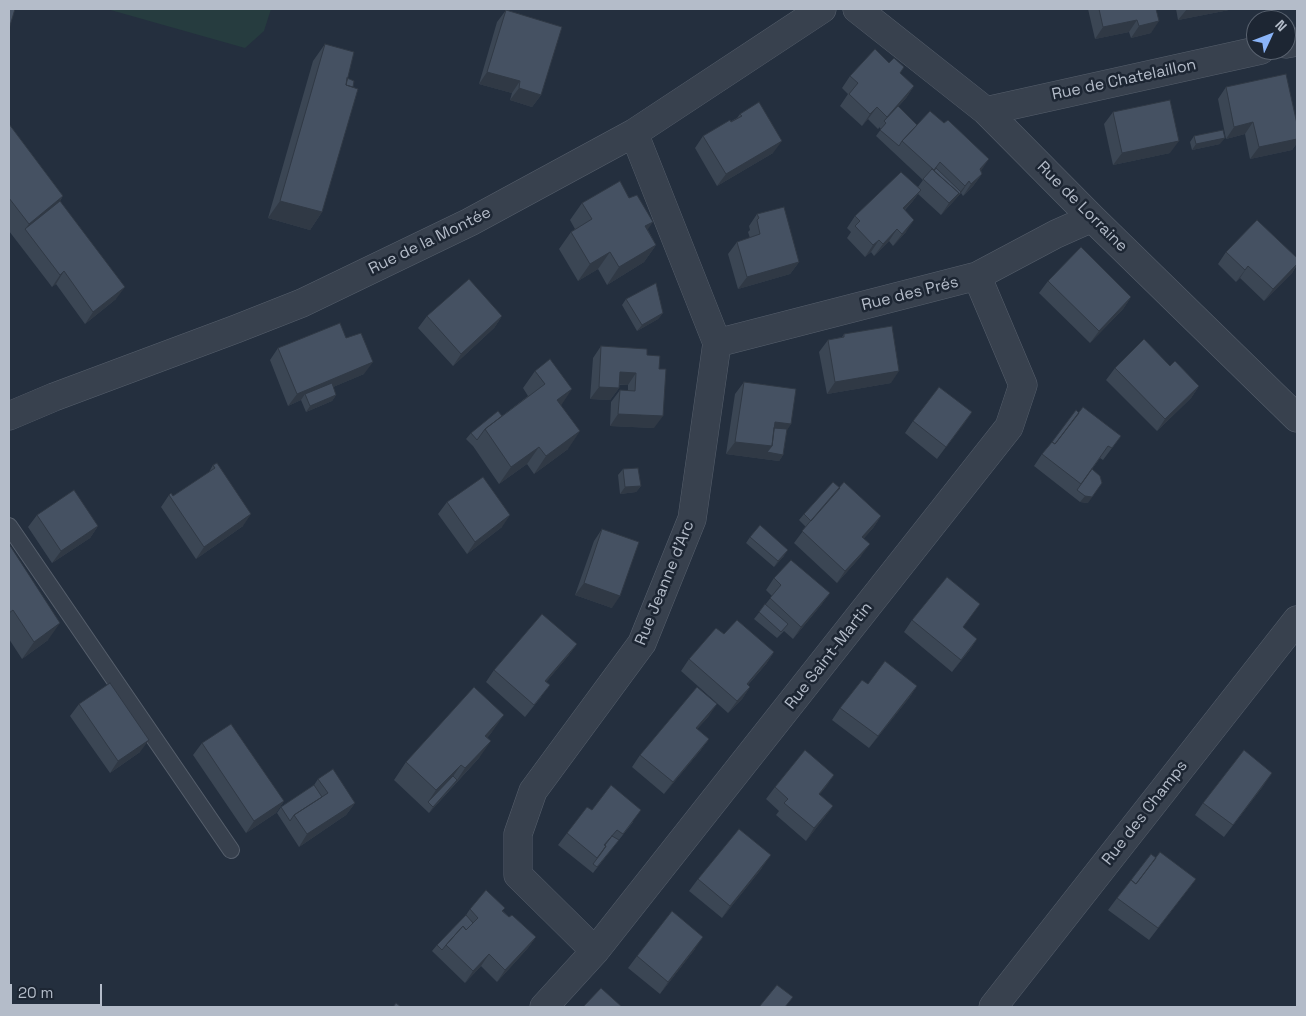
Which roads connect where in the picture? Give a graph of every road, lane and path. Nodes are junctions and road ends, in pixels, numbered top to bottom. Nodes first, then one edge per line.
1 (822, 9) edge
2 (857, 9) edge
3 (1246, 53) edge
4 (986, 111) junction
5 (634, 133) junction
6 (1092, 218) junction
7 (977, 276) junction
8 (717, 343) junction
9 (1294, 405) edge
10 (9, 416) edge
11 (9, 526) edge
12 (1297, 620) edge
13 (231, 850) dead end
14 (595, 951) junction
15 (544, 1007) edge
16 (993, 1007) edge

1 - 5 street, Rue de la Montée
2 - 4 street, Rue de Lorraine
3 - 4 street, Rue de Chatelaillon
4 - 6 street, Rue de Lorraine
5 - 8 street, Rue Jeanne d'Arc
5 - 10 street, Rue de la Montée
6 - 7 street, Rue des Prés
6 - 9 street, Rue de Lorraine
7 - 8 street, Rue des Prés
7 - 14 street, Rue Saint-Martin
8 - 14 street, Rue Jeanne d'Arc
11 - 13 lane
12 - 16 street, Rue des Champs
14 - 15 street, Rue Saint-Martin

